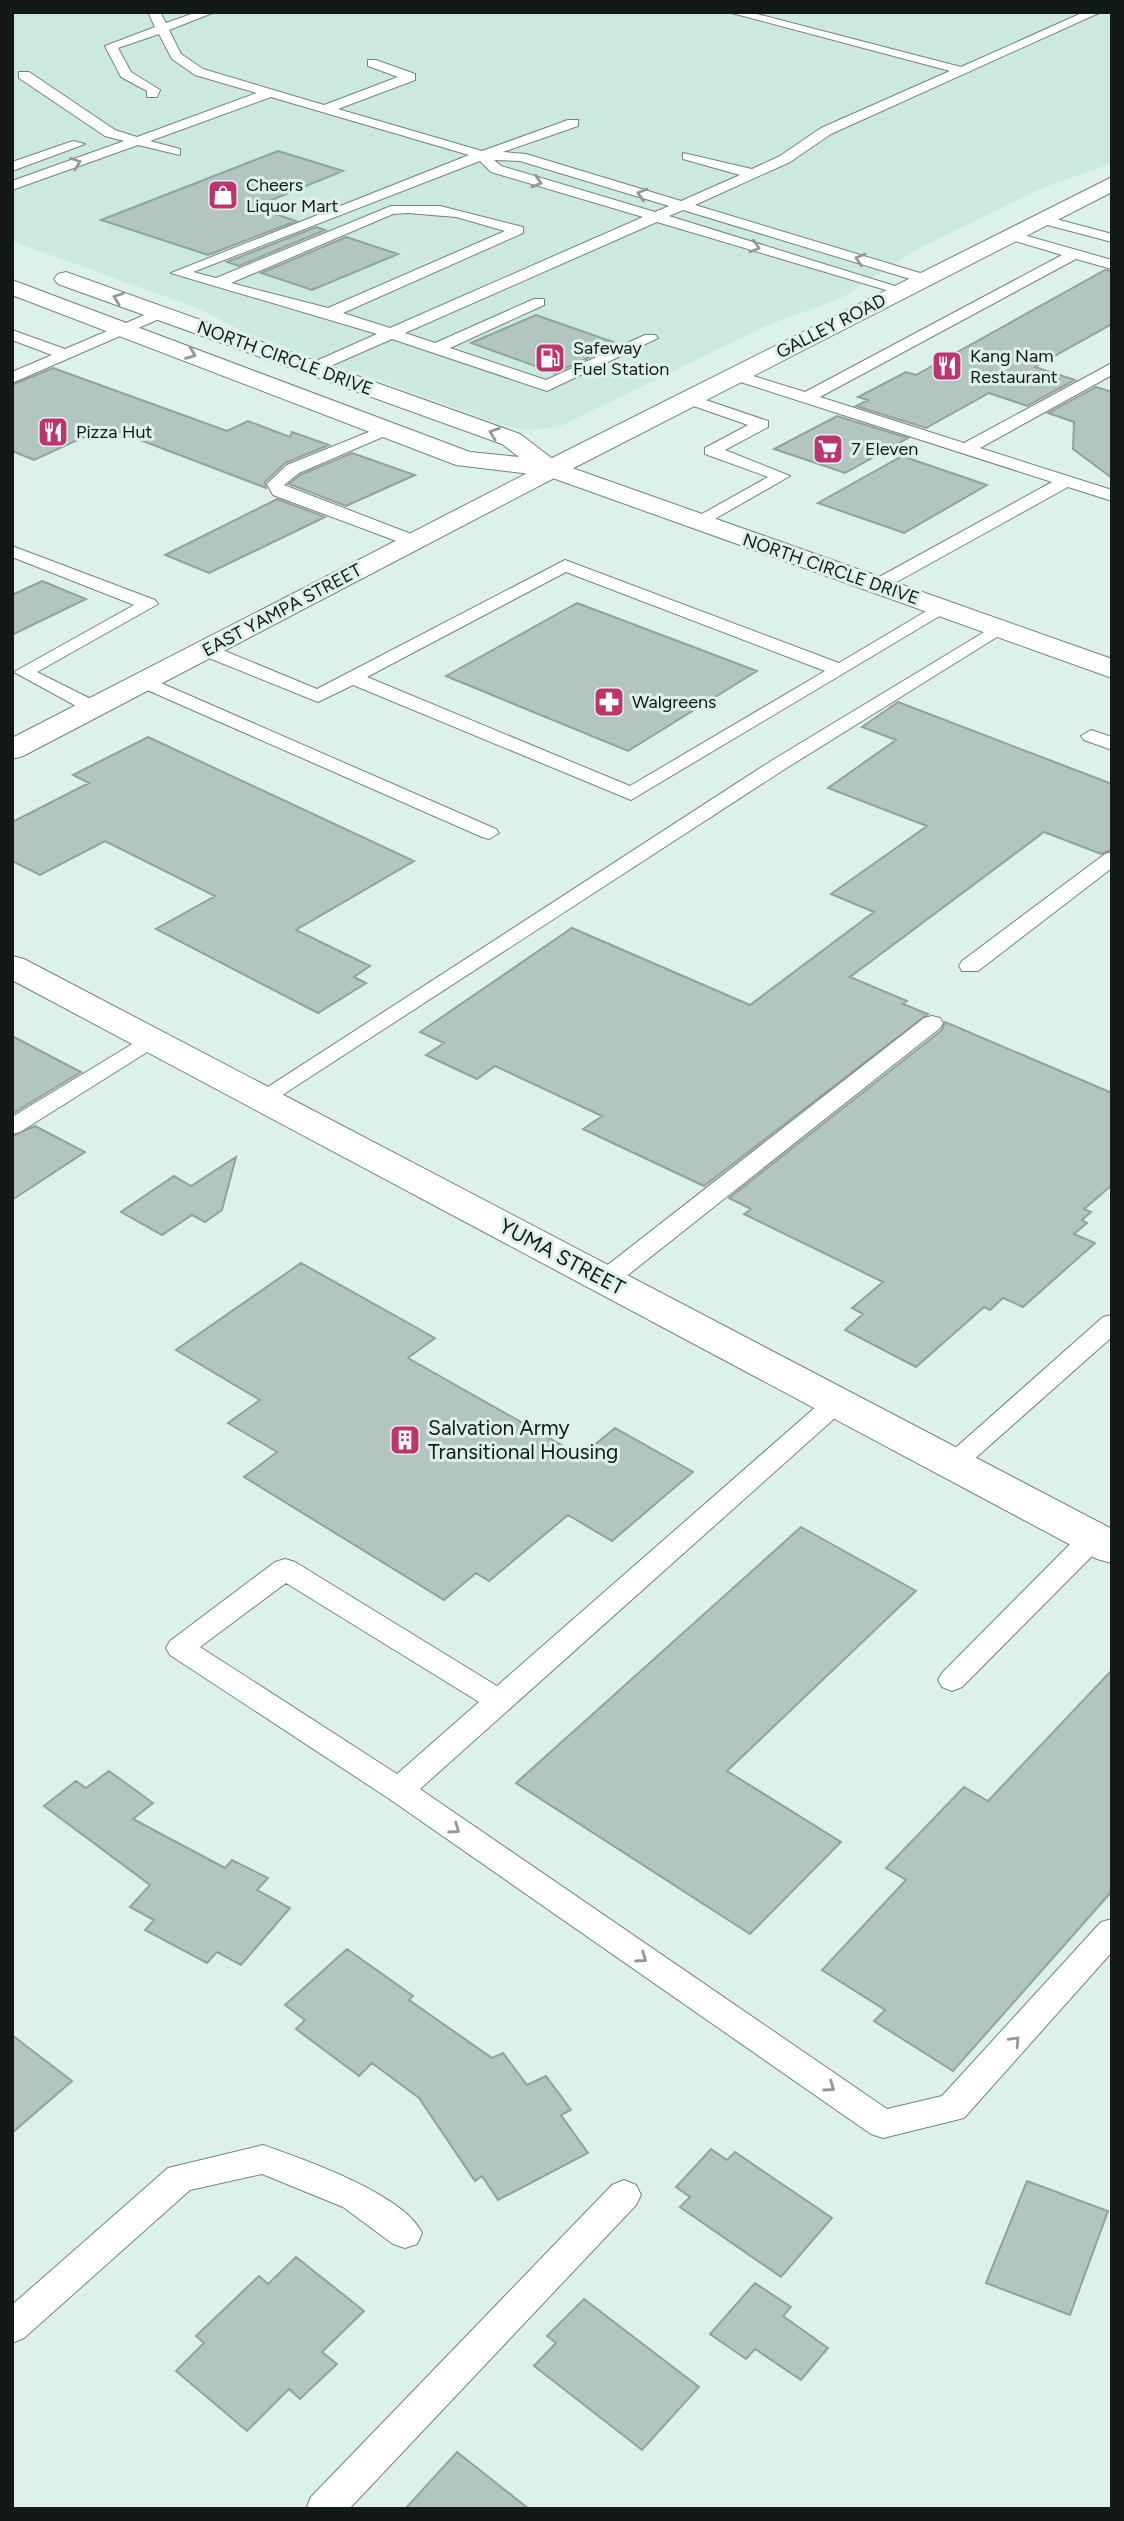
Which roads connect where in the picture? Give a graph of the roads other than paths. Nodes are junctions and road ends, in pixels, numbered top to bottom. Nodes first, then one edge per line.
1 (154, 12) edge
2 (209, 12) edge
3 (734, 12) edge
4 (1095, 12) edge
5 (161, 29) junction
6 (372, 63) dead end
7 (963, 71) junction
8 (24, 75) dead end
9 (241, 86) junction
10 (152, 94) dead end
11 (267, 94) junction
12 (215, 95) dead end
13 (322, 110) junction
14 (136, 123) dead end
15 (573, 124) dead end
16 (110, 132) junction
17 (137, 141) junction
18 (60, 150) junction
19 (175, 152) dead end
20 (482, 155) junction
21 (688, 156) dead end
22 (12, 159) edge
23 (12, 167) edge
24 (753, 174) junction
25 (1112, 183) edge
26 (12, 186) edge
27 (682, 206) junction
28 (656, 217) junction
29 (1041, 219) junction
30 (1010, 235) junction
31 (1112, 238) edge
32 (1075, 254) junction
33 (1112, 265) edge
34 (49, 273) dead end
35 (925, 279) junction
36 (220, 282) junction
37 (13, 287) edge
38 (901, 290) junction
39 (539, 302) dead end
40 (161, 313) junction
41 (329, 313) junction
42 (126, 330) junction
43 (390, 334) junction
44 (12, 335) edge
45 (650, 338) dead end
46 (438, 348) junction
47 (67, 355) junction
48 (313, 368) junction
49 (1112, 368) edge
50 (734, 376) junction
51 (12, 378) edge
52 (806, 398) junction
53 (688, 399) junction
54 (386, 430) junction
55 (966, 449) junction
56 (551, 469) junction
57 (1066, 481) junction
58 (1112, 496) edge
59 (699, 523) junction
60 (413, 541) junction
61 (12, 551) edge
62 (878, 585) junction
63 (944, 608) junction
64 (999, 628) junction
65 (206, 650) junction
66 (838, 669) junction
67 (1112, 669) edge
68 (352, 678) junction
69 (145, 682) junction
70 (94, 708) junction
71 (1091, 736) dead end
72 (1112, 744) edge
73 (12, 750) edge
74 (489, 833) dead end
75 (1112, 858) edge
76 (12, 966) edge
77 (970, 966) dead end
78 (932, 1023) dead end
79 (152, 1039) junction
80 (262, 1098) junction
81 (12, 1127) edge
82 (605, 1280) junction
83 (1112, 1323) edge
84 (836, 1403) junction
85 (953, 1464) junction
86 (1102, 1543) edge
87 (951, 1680) dead end
88 (499, 1701) junction
89 (399, 1790) junction
90 (1112, 1931) edge
91 (624, 2195) dead end
92 (405, 2232) dead end
93 (12, 2327) edge
94 (324, 2509) edge

1 - 5 lane
2 - 5 lane
3 - 7 lane
4 - 7 lane
5 - 9 lane
5 - 10 lane
6 - 13 lane
7 - 24 lane
8 - 16 lane
9 - 11 lane
9 - 12 lane
11 - 13 lane
11 - 17 lane
13 - 20 lane
14 - 16 lane
15 - 20 lane
16 - 17 lane
16 - 18 lane
17 - 19 lane
26 -> 17 lane
18 - 22 lane
18 - 23 lane
27 -> 20 lane
20 -> 28 lane
20 - 36 lane
21 - 24 lane
24 - 27 lane
25 - 29 main road, GALLEY ROAD
27 - 28 lane
35 -> 27 lane
28 -> 38 lane
28 - 43 lane
29 - 30 main road, GALLEY ROAD
29 - 31 lane
30 - 32 lane
30 - 35 main road, GALLEY ROAD
32 - 33 lane
32 - 52 lane
40 -> 34 main road, NORTH CIRCLE DRIVE
35 - 38 main road, GALLEY ROAD
36 - 41 lane
36 - 41 lane
37 - 42 main road, NORTH CIRCLE DRIVE
38 - 50 main road, GALLEY ROAD
39 - 46 lane
40 - 42 lane
40 - 48 main road, NORTH CIRCLE DRIVE
41 - 43 lane
42 - 47 lane
42 -> 54 main road, NORTH CIRCLE DRIVE
43 - 46 lane
43 - 48 lane
44 - 47 lane
45 - 46 lane
47 - 51 lane
56 -> 48 main road, NORTH CIRCLE DRIVE
49 - 55 lane
50 - 52 lane
50 - 53 main road, GALLEY ROAD
52 - 55 lane
53 - 56 main road, GALLEY ROAD
53 - 59 lane
54 - 56 main road, NORTH CIRCLE DRIVE
54 - 60 lane
55 - 57 lane
56 - 59 main road, NORTH CIRCLE DRIVE
56 - 60 main road, EAST YAMPA STREET
57 - 58 lane
57 - 62 lane
59 - 62 main road, NORTH CIRCLE DRIVE
60 - 65 main road, EAST YAMPA STREET
61 - 70 lane
62 - 63 main road, NORTH CIRCLE DRIVE
63 - 64 main road, NORTH CIRCLE DRIVE
63 - 66 lane
64 - 67 main road, NORTH CIRCLE DRIVE
64 - 80 lane
65 - 68 lane
65 - 69 main road, EAST YAMPA STREET
66 - 68 lane
66 - 68 lane
69 - 70 main road, EAST YAMPA STREET
69 - 74 lane
70 - 73 main road, EAST YAMPA STREET
71 - 72 lane
75 - 77 lane
76 - 79 main road, YUMA STREET
78 - 82 lane
79 - 80 main road, YUMA STREET
79 - 81 lane
80 - 82 main road, YUMA STREET
82 - 84 main road, YUMA STREET
83 - 85 lane
84 - 85 main road, YUMA STREET
84 - 88 lane
85 - 86 main road, YUMA STREET
86 - 87 lane
88 - 89 lane
88 - 89 lane
89 -> 90 lane
91 - 94 lane
92 - 93 lane

